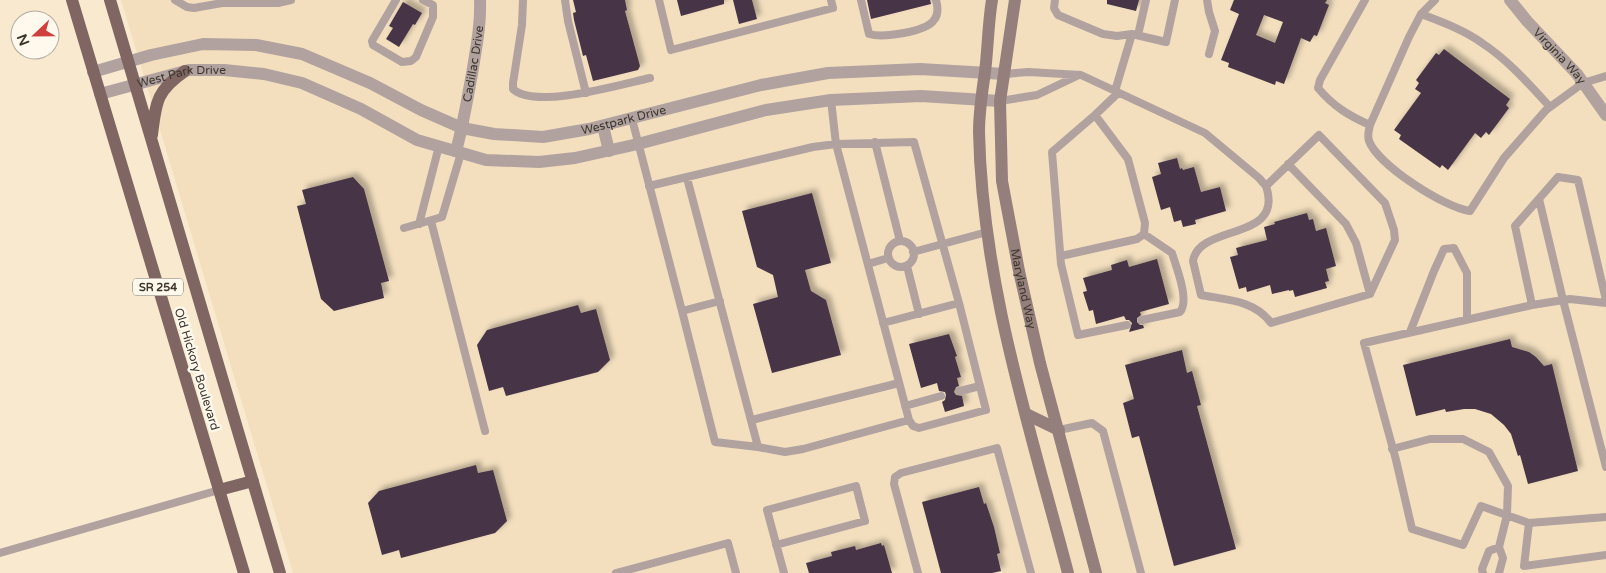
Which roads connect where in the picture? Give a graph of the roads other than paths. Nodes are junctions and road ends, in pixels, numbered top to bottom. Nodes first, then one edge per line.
1 (72, 0) edge
2 (110, 0) edge
3 (175, 0) edge
4 (291, 0) edge
5 (396, 0) edge
6 (423, 0) edge
7 (480, 0) edge
8 (523, 0) edge
9 (565, 0) edge
10 (659, 0) edge
11 (831, 0) edge
12 (861, 0) edge
13 (936, 0) edge
14 (992, 0) edge
15 (1015, 0) edge
16 (1055, 0) edge
17 (1146, 0) edge
18 (1175, 0) edge
19 (1207, 0) edge
20 (1365, 0) edge
21 (1435, 0) edge
22 (1510, 0) edge
23 (1421, 14) junction
24 (1135, 35) junction
25 (256, 44) joint
26 (1209, 54) dead end
27 (128, 61) junction
28 (185, 71) junction
29 (93, 72) junction
30 (985, 73) junction
31 (1005, 74) junction
32 (1081, 75) junction
33 (1606, 76) edge
34 (650, 78) dead end
35 (134, 83) junction
36 (1583, 83) junction
37 (1117, 92) junction
38 (586, 93) junction
39 (100, 94) junction
40 (980, 99) junction
41 (830, 100) junction
42 (1000, 101) junction
43 (1550, 107) junction
44 (1095, 115) junction
45 (1606, 115) edge
46 (632, 119) junction
47 (1370, 125) junction
48 (603, 126) junction
49 (462, 128) junction
50 (151, 140) junction
51 (875, 142) junction
52 (638, 144) junction
53 (836, 144) junction
54 (438, 146) junction
55 (609, 151) junction
56 (459, 152) junction
57 (1288, 164) junction
58 (687, 178) junction
59 (649, 186) junction
60 (1266, 186) junction
61 (1539, 199) junction
62 (431, 220) junction
63 (419, 224) junction
64 (404, 228) dead end
65 (987, 232) junction
66 (1144, 234) junction
67 (900, 241) junction
68 (942, 244) junction
69 (914, 252) junction
70 (1061, 256) junction
71 (888, 258) junction
72 (868, 264) junction
73 (906, 266) junction
74 (1370, 294) junction
75 (1563, 300) junction
76 (720, 301) junction
77 (1606, 302) edge
78 (959, 303) junction
79 (1532, 305) junction
80 (682, 311) junction
81 (919, 314) junction
82 (1142, 320) dead end
83 (1467, 320) junction
84 (883, 323) junction
85 (1127, 325) dead end
86 (1410, 332) junction
87 (899, 383) junction
88 (980, 386) junction
89 (960, 391) dead end
90 (940, 396) dead end
91 (905, 406) junction
92 (1026, 414) junction
93 (752, 420) junction
94 (909, 420) junction
95 (1058, 430) junction
96 (484, 432) dead end
97 (758, 447) junction
98 (1392, 449) junction
99 (1606, 468) edge
100 (253, 481) junction
101 (219, 490) junction
102 (1507, 515) junction
103 (1606, 517) edge
104 (1529, 524) junction
105 (776, 545) junction
106 (1499, 547) junction
107 (0, 553) edge
108 (1606, 555) edge
109 (244, 573) edge
110 (280, 573) edge
111 (616, 573) edge
112 (736, 573) edge
113 (784, 573) edge
114 (918, 573) edge
115 (1031, 573) edge
116 (1068, 573) edge
117 (1096, 573) edge
118 (1141, 573) edge
119 (1484, 573) edge
120 (1499, 573) edge

1 - 29 main road, Old Hickory Boulevard / SR 254
2 - 27 main road, Old Hickory Boulevard / SR 254
3 - 4 lane
5 - 6 lane
7 - 49 street, Cadillac Drive
8 - 38 lane
9 - 38 lane
10 - 11 lane
12 - 13 lane
14 - 30 main road, Maryland Way
15 - 31 main road, Maryland Way
16 - 24 lane
17 - 24 lane
18 - 24 lane
19 - 26 lane
20 - 47 lane
21 - 23 lane
22 - 36 street, Virginia Way
23 - 43 lane
23 - 47 lane
24 - 37 lane
25 - 27 street, West Park Drive
25 - 49 street, Westpark Drive
27 - 29 street, West Park Drive
27 - 35 main road, Old Hickory Boulevard / SR 254
28 - 35 street, West Park Drive
28 - 50 main road
28 - 54 street, West Park Drive
29 - 39 main road, Old Hickory Boulevard / SR 254
30 - 31 street, Westpark Drive
30 - 40 main road, Maryland Way
30 - 46 street, Westpark Drive
31 - 32 lane
31 - 42 main road, Maryland Way
32 - 37 lane
32 - 42 lane
33 - 36 lane
34 - 38 lane
35 - 39 street, West Park Drive
35 - 50 main road, Old Hickory Boulevard / SR 254
36 - 43 lane
36 - 45 street, Virginia Way
37 - 44 lane
37 - 60 lane
39 - 101 main road, Old Hickory Boulevard / SR 254
40 - 41 street
40 - 42 street
40 - 65 main road, Maryland Way
41 - 52 street
41 - 53 lane
42 - 95 main road, Maryland Way
43 - 47 lane
44 - 66 lane
44 - 70 lane
46 - 48 street, Westpark Drive
46 - 52 lane
48 - 49 street, Westpark Drive
48 - 55 street
49 - 56 street, Cadillac Drive
50 - 100 main road, Old Hickory Boulevard / SR 254
51 - 53 lane
51 - 67 lane
51 - 68 lane
52 - 55 street
52 - 59 lane
53 - 58 lane
53 - 72 lane
54 - 56 street
54 - 63 lane
55 - 56 street
56 - 62 lane
57 - 60 lane
57 - 74 lane
57 - 74 lane
58 - 59 lane
58 - 76 lane
59 - 80 lane
60 - 74 lane
61 - 75 lane
61 - 77 lane
61 - 79 lane
62 - 63 lane
62 - 96 lane
63 - 64 lane
65 - 68 lane
65 - 92 main road, Maryland Way
66 - 70 lane
66 - 82 lane
67 - 69 lane
67 - 71 lane
68 - 69 lane
68 - 78 lane
69 - 73 lane
70 - 85 lane
71 - 72 lane
71 - 73 lane
72 - 84 lane
73 - 81 lane
75 - 77 lane
75 - 79 lane
75 - 99 lane
76 - 80 lane
76 - 93 lane
78 - 81 lane
78 - 88 lane
79 - 83 lane
80 - 97 lane
81 - 84 lane
83 - 86 lane
83 - 86 lane
84 - 87 lane
86 - 98 lane
87 - 91 lane
87 - 93 lane
88 - 89 lane
88 - 94 lane
90 - 91 lane
91 - 94 lane
92 - 95 main road
92 - 116 main road, Maryland Way
93 - 97 lane
94 - 97 lane
95 - 117 main road, Maryland Way
95 - 118 lane
98 - 102 lane
98 - 102 lane
100 - 101 main road
100 - 110 main road, Old Hickory Boulevard / SR 254
101 - 107 lane
101 - 109 main road, Old Hickory Boulevard / SR 254
102 - 104 lane
102 - 106 lane
103 - 104 lane
104 - 108 lane
105 - 105 lane
105 - 113 lane
106 - 119 lane
106 - 120 lane
111 - 112 lane
114 - 115 lane

